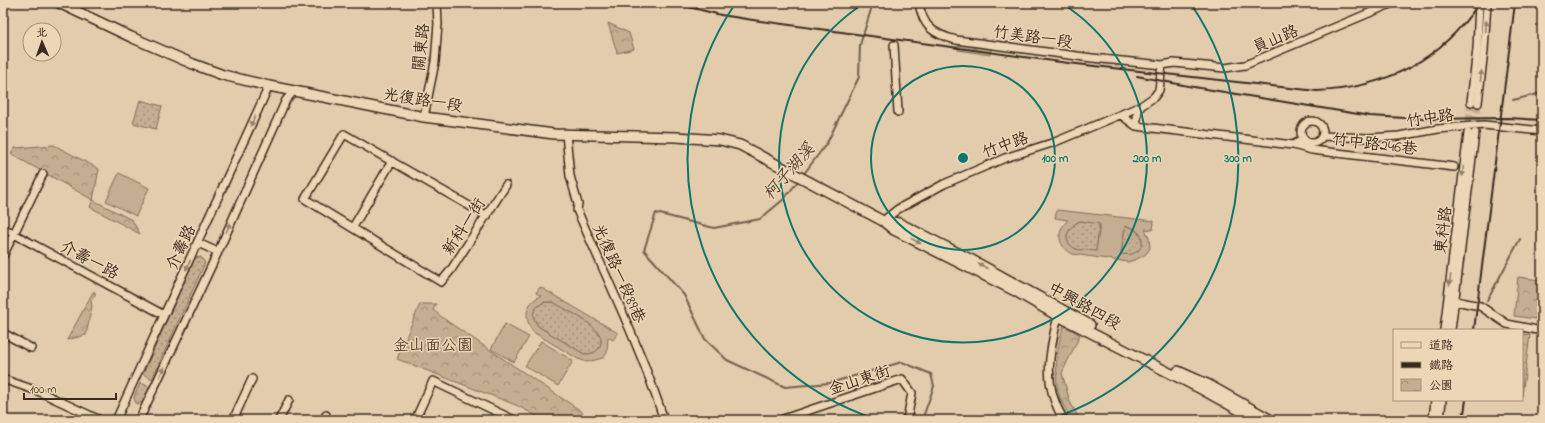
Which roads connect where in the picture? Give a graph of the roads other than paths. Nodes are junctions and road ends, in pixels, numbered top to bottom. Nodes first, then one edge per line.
1 (59, 3) edge
2 (437, 3) edge
3 (919, 3) edge
4 (1393, 3) edge
5 (1479, 3) edge
6 (1487, 3) edge
7 (894, 45) dead end
8 (1162, 65) junction
9 (269, 86) junction
10 (295, 90) junction
11 (1141, 106) junction
12 (898, 112) dead end
13 (1121, 115) junction
14 (424, 117) junction
15 (1136, 126) junction
16 (1542, 131) edge
17 (1471, 133) tunnel mouth
18 (566, 134) junction
19 (1322, 136) junction
20 (1304, 139) junction
21 (1293, 145) junction
22 (392, 161) junction
23 (1454, 167) dead end
24 (43, 174) dead end
25 (808, 183) joint
26 (506, 185) dead end
27 (487, 216) junction
28 (883, 221) junction
29 (353, 227) junction
30 (3, 228) edge
31 (14, 234) junction
32 (198, 243) junction
33 (218, 252) junction
34 (3, 256) edge
35 (1451, 300) junction
36 (1060, 313) junction
37 (164, 315) junction
38 (1444, 329) edge
39 (1451, 329) edge
40 (1542, 331) edge
41 (3, 333) edge
42 (31, 348) dead end
43 (3, 379) edge
44 (252, 379) dead end
45 (289, 400) dead end
46 (1435, 401) edge
47 (1442, 401) edge
48 (417, 419) edge
49 (100, 420) edge
50 (116, 420) edge
51 (139, 420) edge
52 (233, 420) edge
53 (279, 420) edge
54 (514, 420) edge
55 (664, 420) edge
56 (784, 420) edge
57 (907, 420) edge
58 (1064, 420) edge
59 (1257, 420) edge
60 (1271, 420) edge
61 (1432, 420) edge
62 (1440, 420) edge

1 - 9 main road, 光復路一段
2 - 14 street, 關東路
3 - 8 street, 竹美路一段
4 - 8 street, 員山路
5 -> 6 street
7 - 12 street
8 - 11 street, 竹中路
9 - 10 main road, 光復路一段
9 -> 32 street, 介壽路
10 - 14 main road, 光復路一段
33 -> 10 street
11 - 13 street, 竹中路
11 - 15 street
13 - 15 street
13 - 28 street, 竹中路
14 - 18 main road, 光復路一段
15 - 21 street
16 - 19 street, 竹中路
17 - 35 street, 東科路
18 - 25 main road, 光復路一段
18 - 55 street, 光復路一段89巷
19 - 20 street
19 - 20 street
20 - 21 street
21 - 23 street, 竹中路246巷
22 - 27 street
22 - 29 street
22 - 29 street
24 - 31 street
25 - 28 main road, 中興路四段
26 - 27 street, 新科一街
27 - 29 street, 新科一街
28 - 36 main road, 中興路四段
30 - 31 street, 介壽一路
31 - 34 street
31 - 37 street, 介壽一路
32 - 33 street
32 -> 37 street, 介壽路
51 -> 33 street
35 - 38 street, 東科路
35 - 39 street, 東科路
35 - 40 street
36 - 58 street
36 - 59 main road, 中興路四段
36 - 60 main road, 中興路四段
37 - 50 street, 介壽路
41 - 42 street
43 - 49 street
44 - 52 street
45 - 53 street
46 - 61 street
47 - 62 street
48 - 54 street
56 - 57 street, 金山東街

